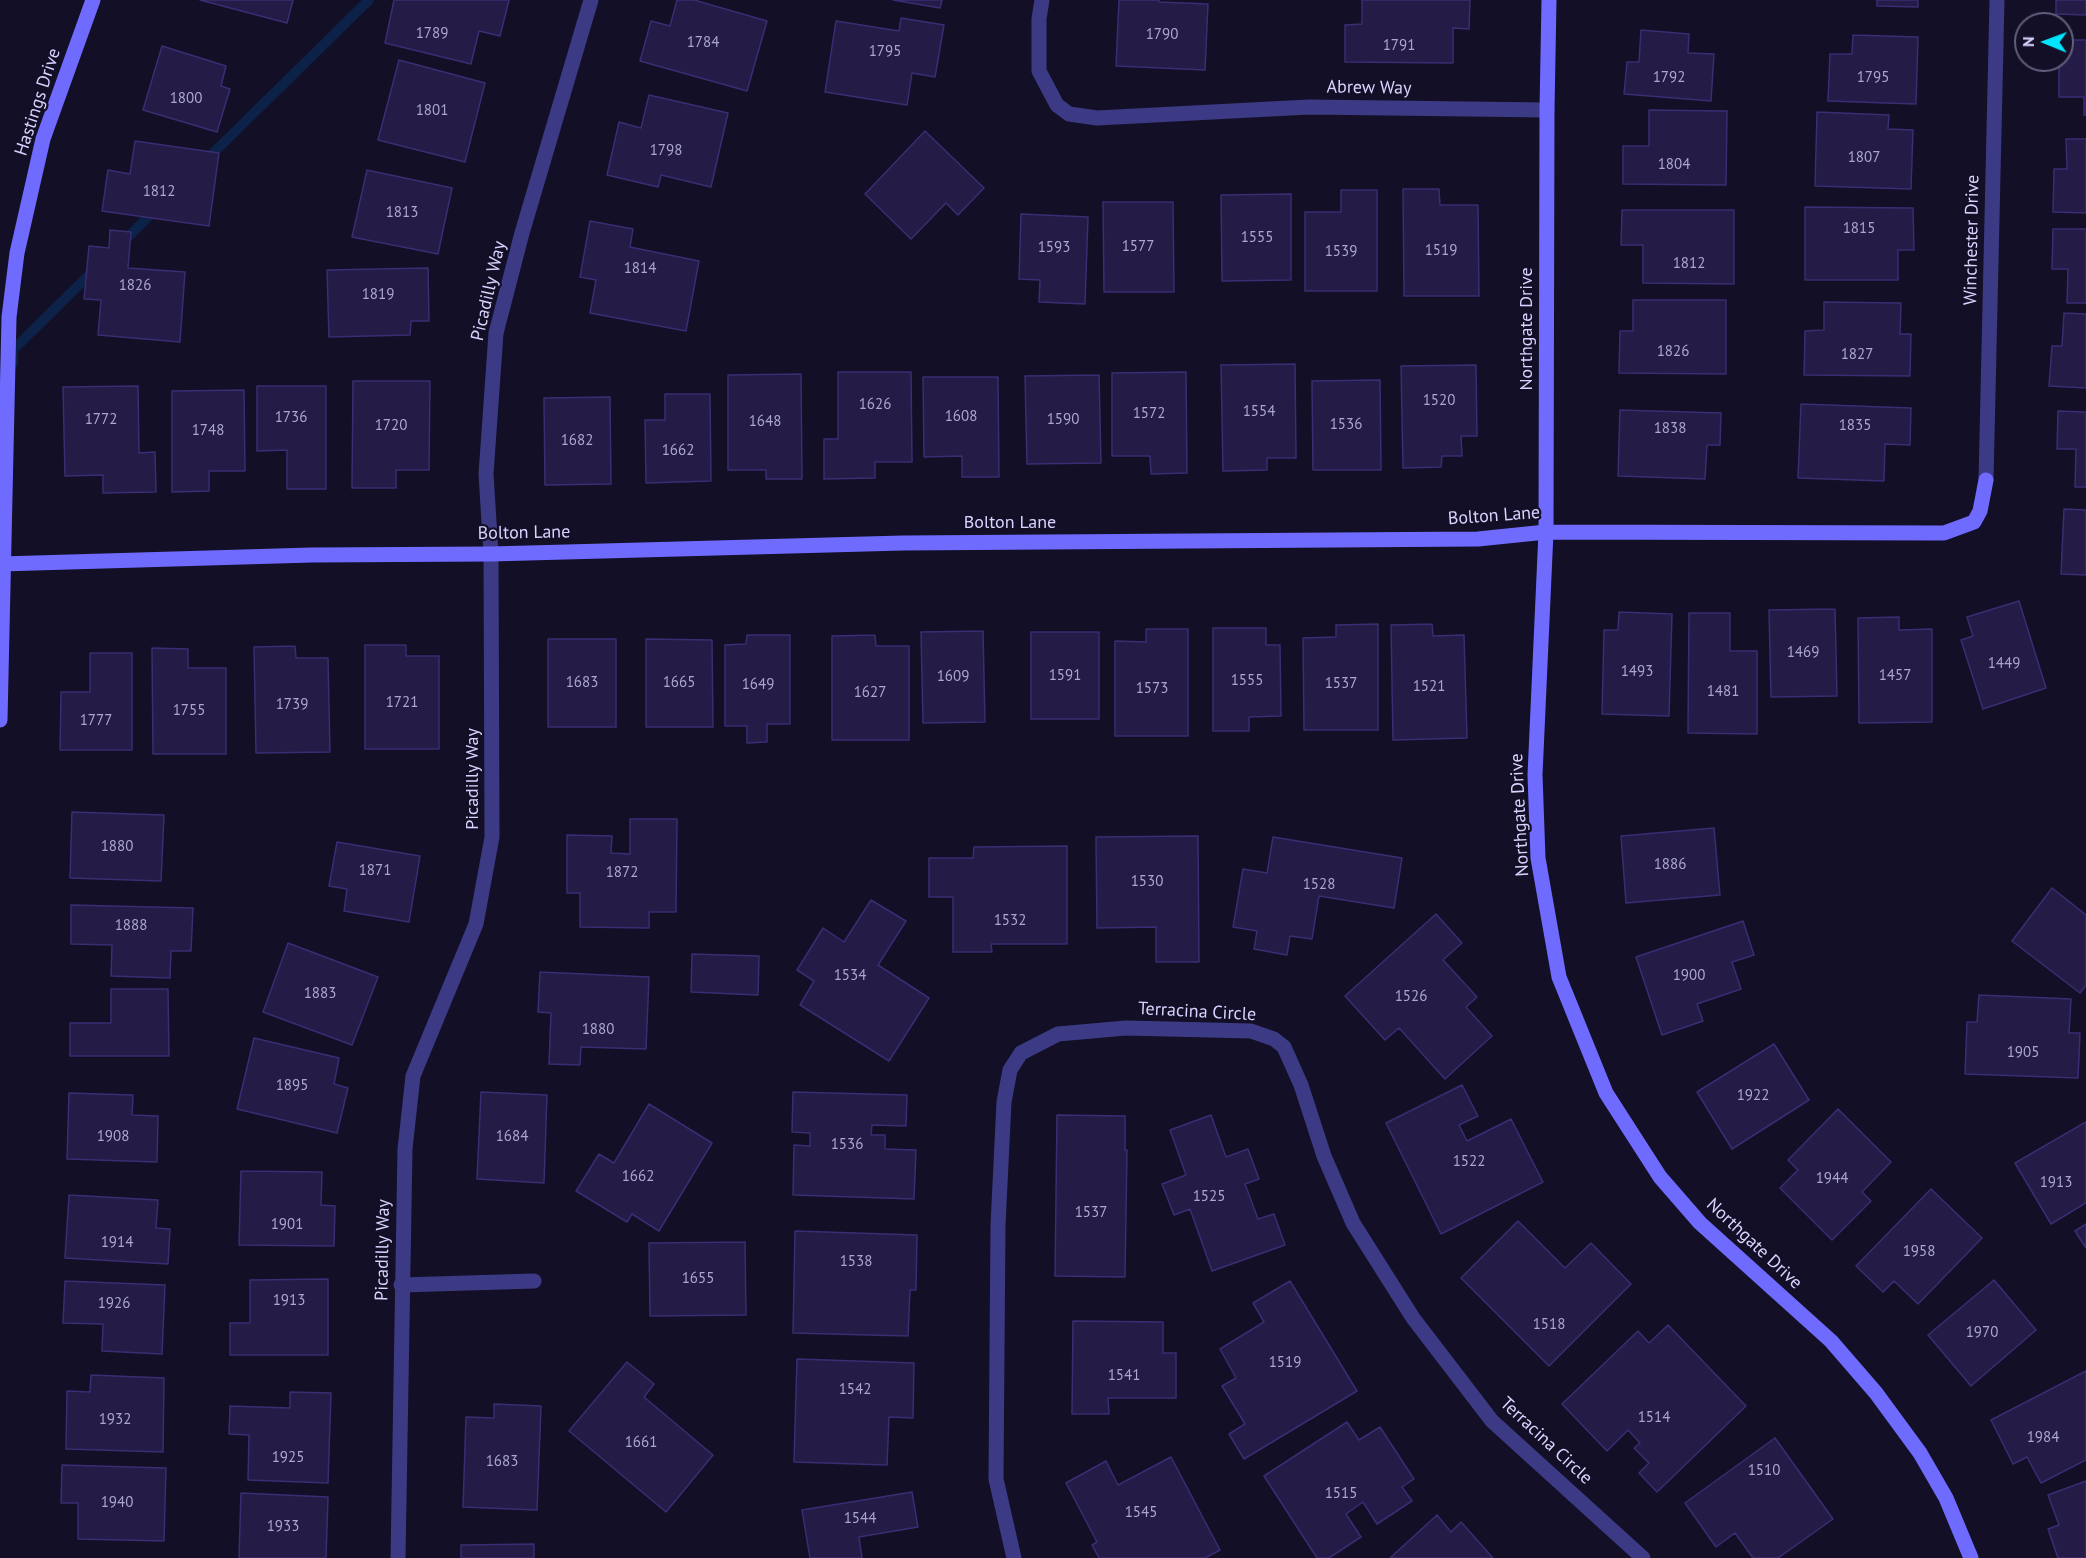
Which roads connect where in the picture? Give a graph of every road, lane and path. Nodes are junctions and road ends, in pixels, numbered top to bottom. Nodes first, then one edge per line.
1 (93, 0) edge
2 (591, 0) edge
3 (1042, 0) edge
4 (1549, 0) edge
5 (1997, 0) edge
6 (1547, 110) junction
7 (1986, 480) joint
8 (1546, 532) junction
9 (491, 554) junction
10 (1, 564) edge
11 (0, 720) edge
12 (534, 1281) dead end
13 (401, 1285) junction
14 (398, 1558) edge
15 (1014, 1558) edge
16 (1643, 1558) edge
17 (1971, 1558) edge

1 - 10 street, Hastings Drive
2 - 9 street, Picadilly Way
3 - 6 street, Abrew Way
4 - 6 street, Northgate Drive
5 - 7 street, Winchester Drive
6 - 8 street, Northgate Drive
7 - 8 street, Bolton Lane
8 - 9 street, Bolton Lane
8 - 17 street, Northgate Drive
9 - 10 street, Bolton Lane
9 - 13 street, Picadilly Way
10 - 11 street, Hastings Drive
12 - 13 street
13 - 14 street, Picadilly Way
15 - 16 street, Terracina Circle

